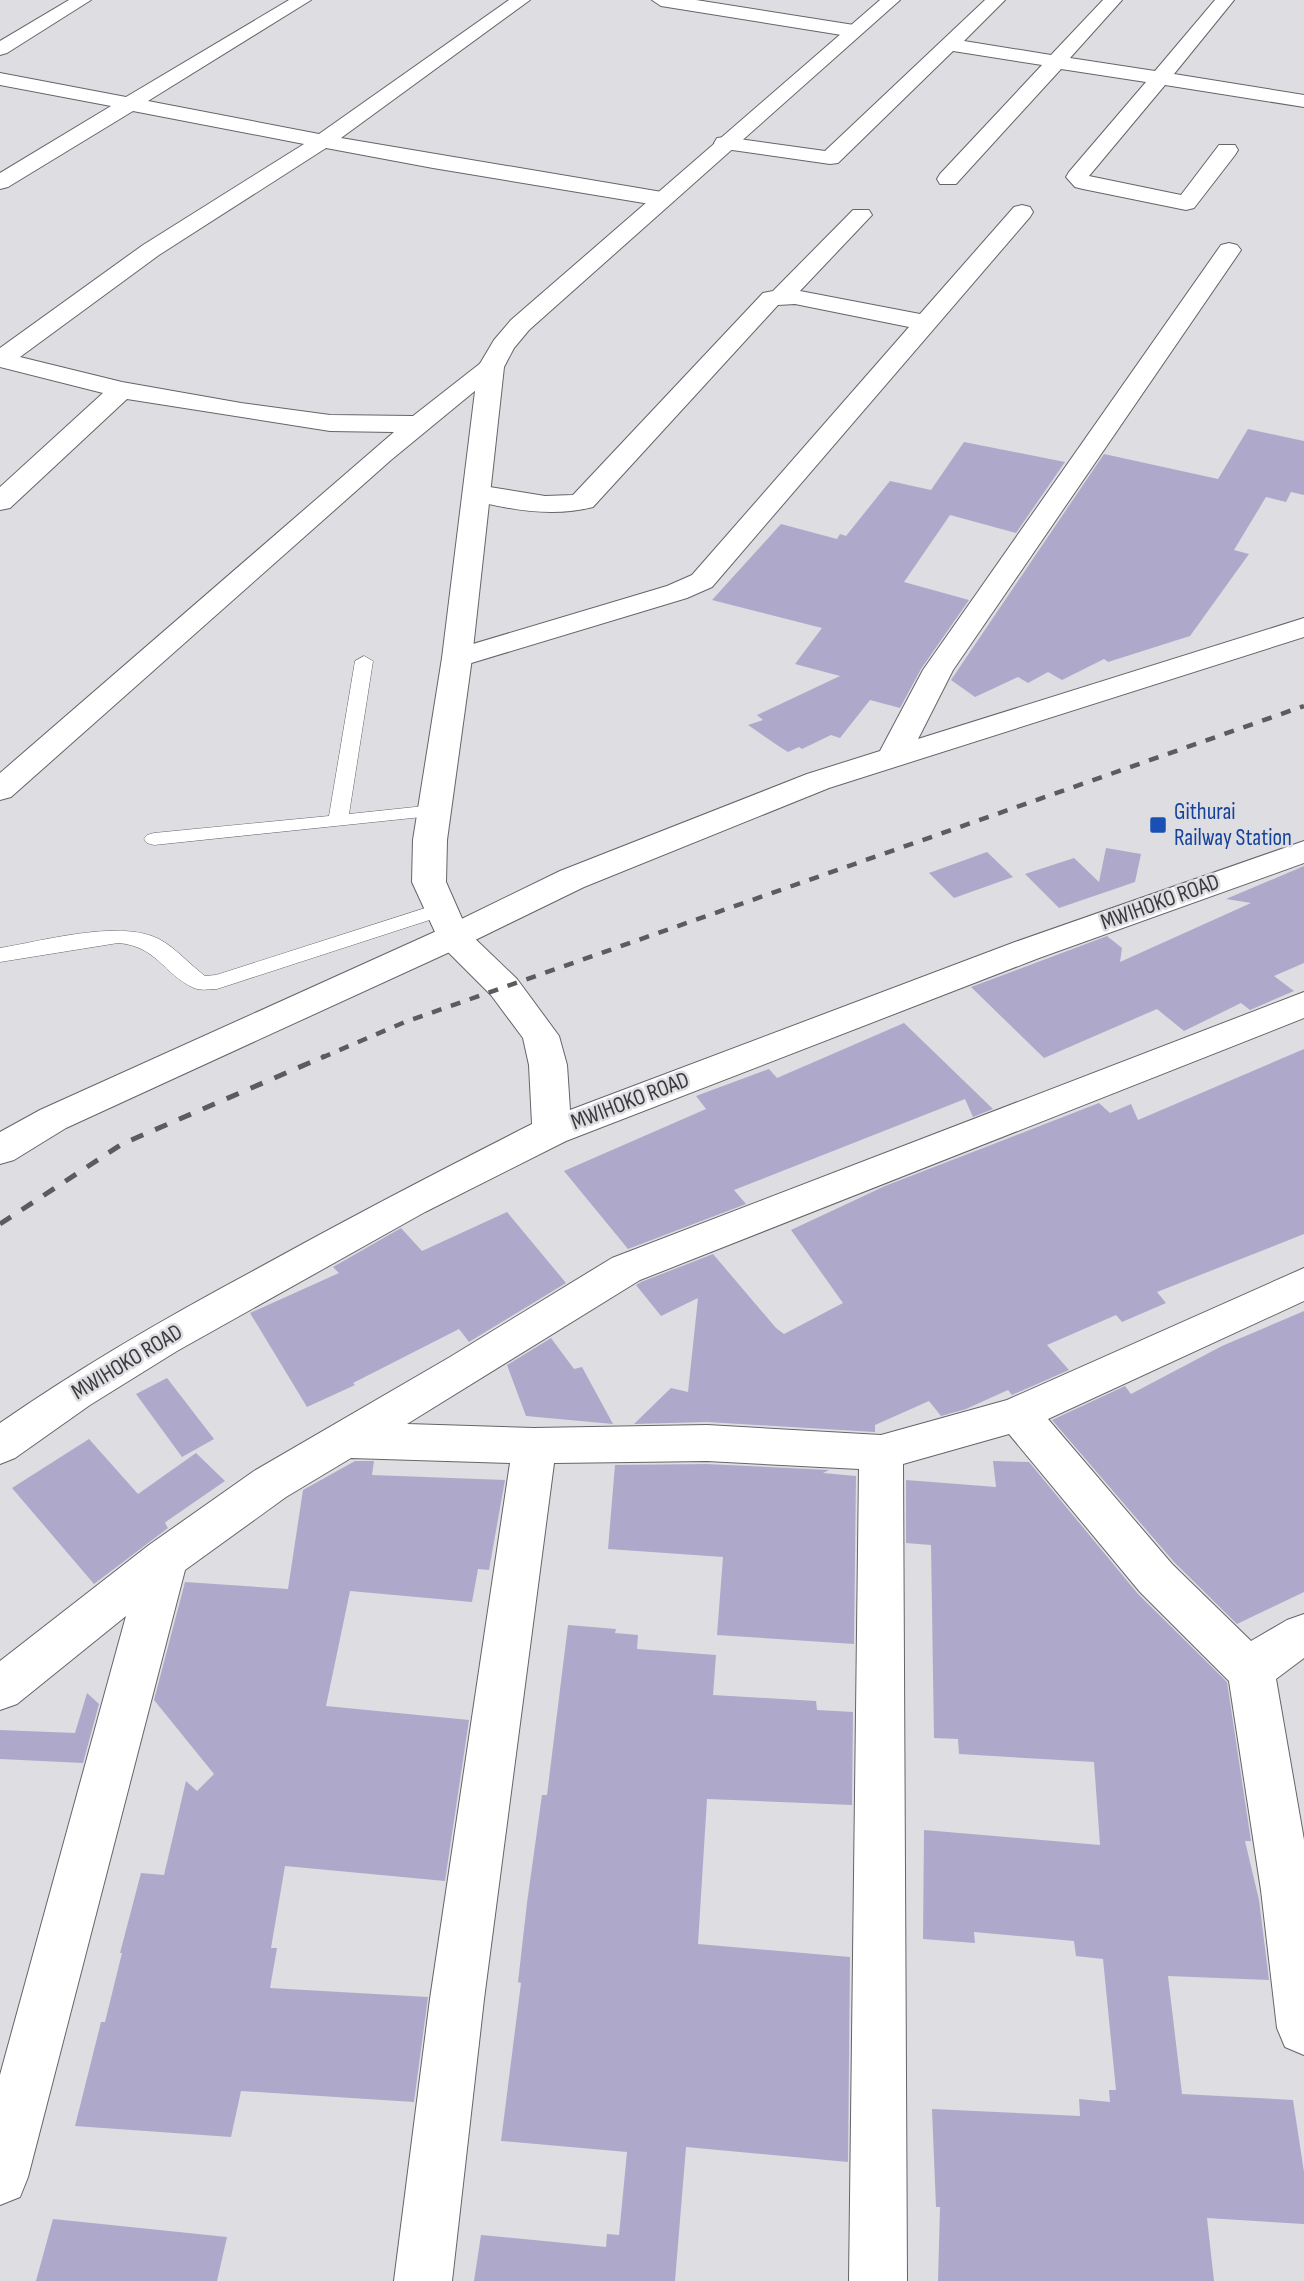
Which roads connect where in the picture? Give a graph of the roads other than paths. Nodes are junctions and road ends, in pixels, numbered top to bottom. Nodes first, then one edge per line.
1 (82, 0) edge
2 (302, 0) edge
3 (521, 0) edge
4 (661, 0) edge
5 (891, 0) edge
6 (996, 0) edge
7 (1112, 0) edge
8 (1225, 0) edge
9 (853, 31) junction
10 (950, 45) junction
11 (0, 49) edge
12 (1056, 62) junction
13 (1160, 78) junction
14 (0, 79) edge
15 (1304, 101) edge
16 (133, 103) junction
17 (324, 141) junction
18 (725, 143) junction
19 (1227, 150) dead end
20 (948, 179) dead end
21 (0, 182) edge
22 (662, 199) junction
23 (1022, 212) dead end
24 (861, 215) dead end
25 (1229, 250) dead end
26 (781, 296) junction
27 (927, 323) junction
28 (1, 359) edge
29 (491, 367) junction
30 (121, 390) junction
31 (420, 424) junction
32 (477, 493) junction
33 (0, 502) edge
34 (1302, 619) edge
35 (457, 658) junction
36 (364, 661) dead end
37 (894, 755) junction
38 (0, 790) edge
39 (434, 811) junction
40 (338, 821) junction
41 (154, 839) dead end
42 (1304, 851) edge
43 (447, 923) junction
44 (0, 955) edge
45 (1304, 1004) edge
46 (552, 1130) junction
47 (0, 1150) edge
48 (1304, 1283) edge
49 (1018, 1413) junction
50 (346, 1440) junction
51 (0, 1446) edge
52 (534, 1446) junction
53 (881, 1453) junction
54 (165, 1559) junction
55 (1304, 1634) edge
56 (1251, 1672) junction
57 (0, 1689) edge
58 (1295, 1890) edge
59 (1304, 2028) edge
60 (0, 2177) edge
61 (423, 2281) edge
62 (878, 2281) edge

1 - 11 street
2 - 16 street
3 - 17 street
4 - 9 street
5 - 9 street
6 - 10 street
7 - 12 street
8 - 13 street
9 - 18 street
10 - 12 street
10 - 18 street
12 - 13 street
12 - 20 street
13 - 15 street
13 - 19 street
14 - 16 street
16 - 17 street
16 - 21 street
17 - 22 street
17 - 28 street
18 - 22 street
22 - 29 street
23 - 27 street
24 - 26 street
25 - 37 street
26 - 27 street
26 - 32 street
27 - 35 street
28 - 30 street
29 - 31 street
29 - 32 street
30 - 31 street
30 - 33 street
31 - 38 street
32 - 35 street
34 - 37 street
35 - 39 street
36 - 40 lane
37 - 43 street
39 - 40 lane
39 - 43 street
40 - 41 lane
42 - 46 street, MWIHOKO ROAD
43 - 44 lane
43 - 46 street
43 - 47 street
45 - 50 street
46 - 51 street, MWIHOKO ROAD
48 - 49 street
49 - 53 street
49 - 56 street
50 - 52 street
50 - 54 street
52 - 53 street
52 - 61 street
53 - 62 street
54 - 57 street
54 - 60 street
55 - 56 street
56 - 58 street
58 - 59 street

